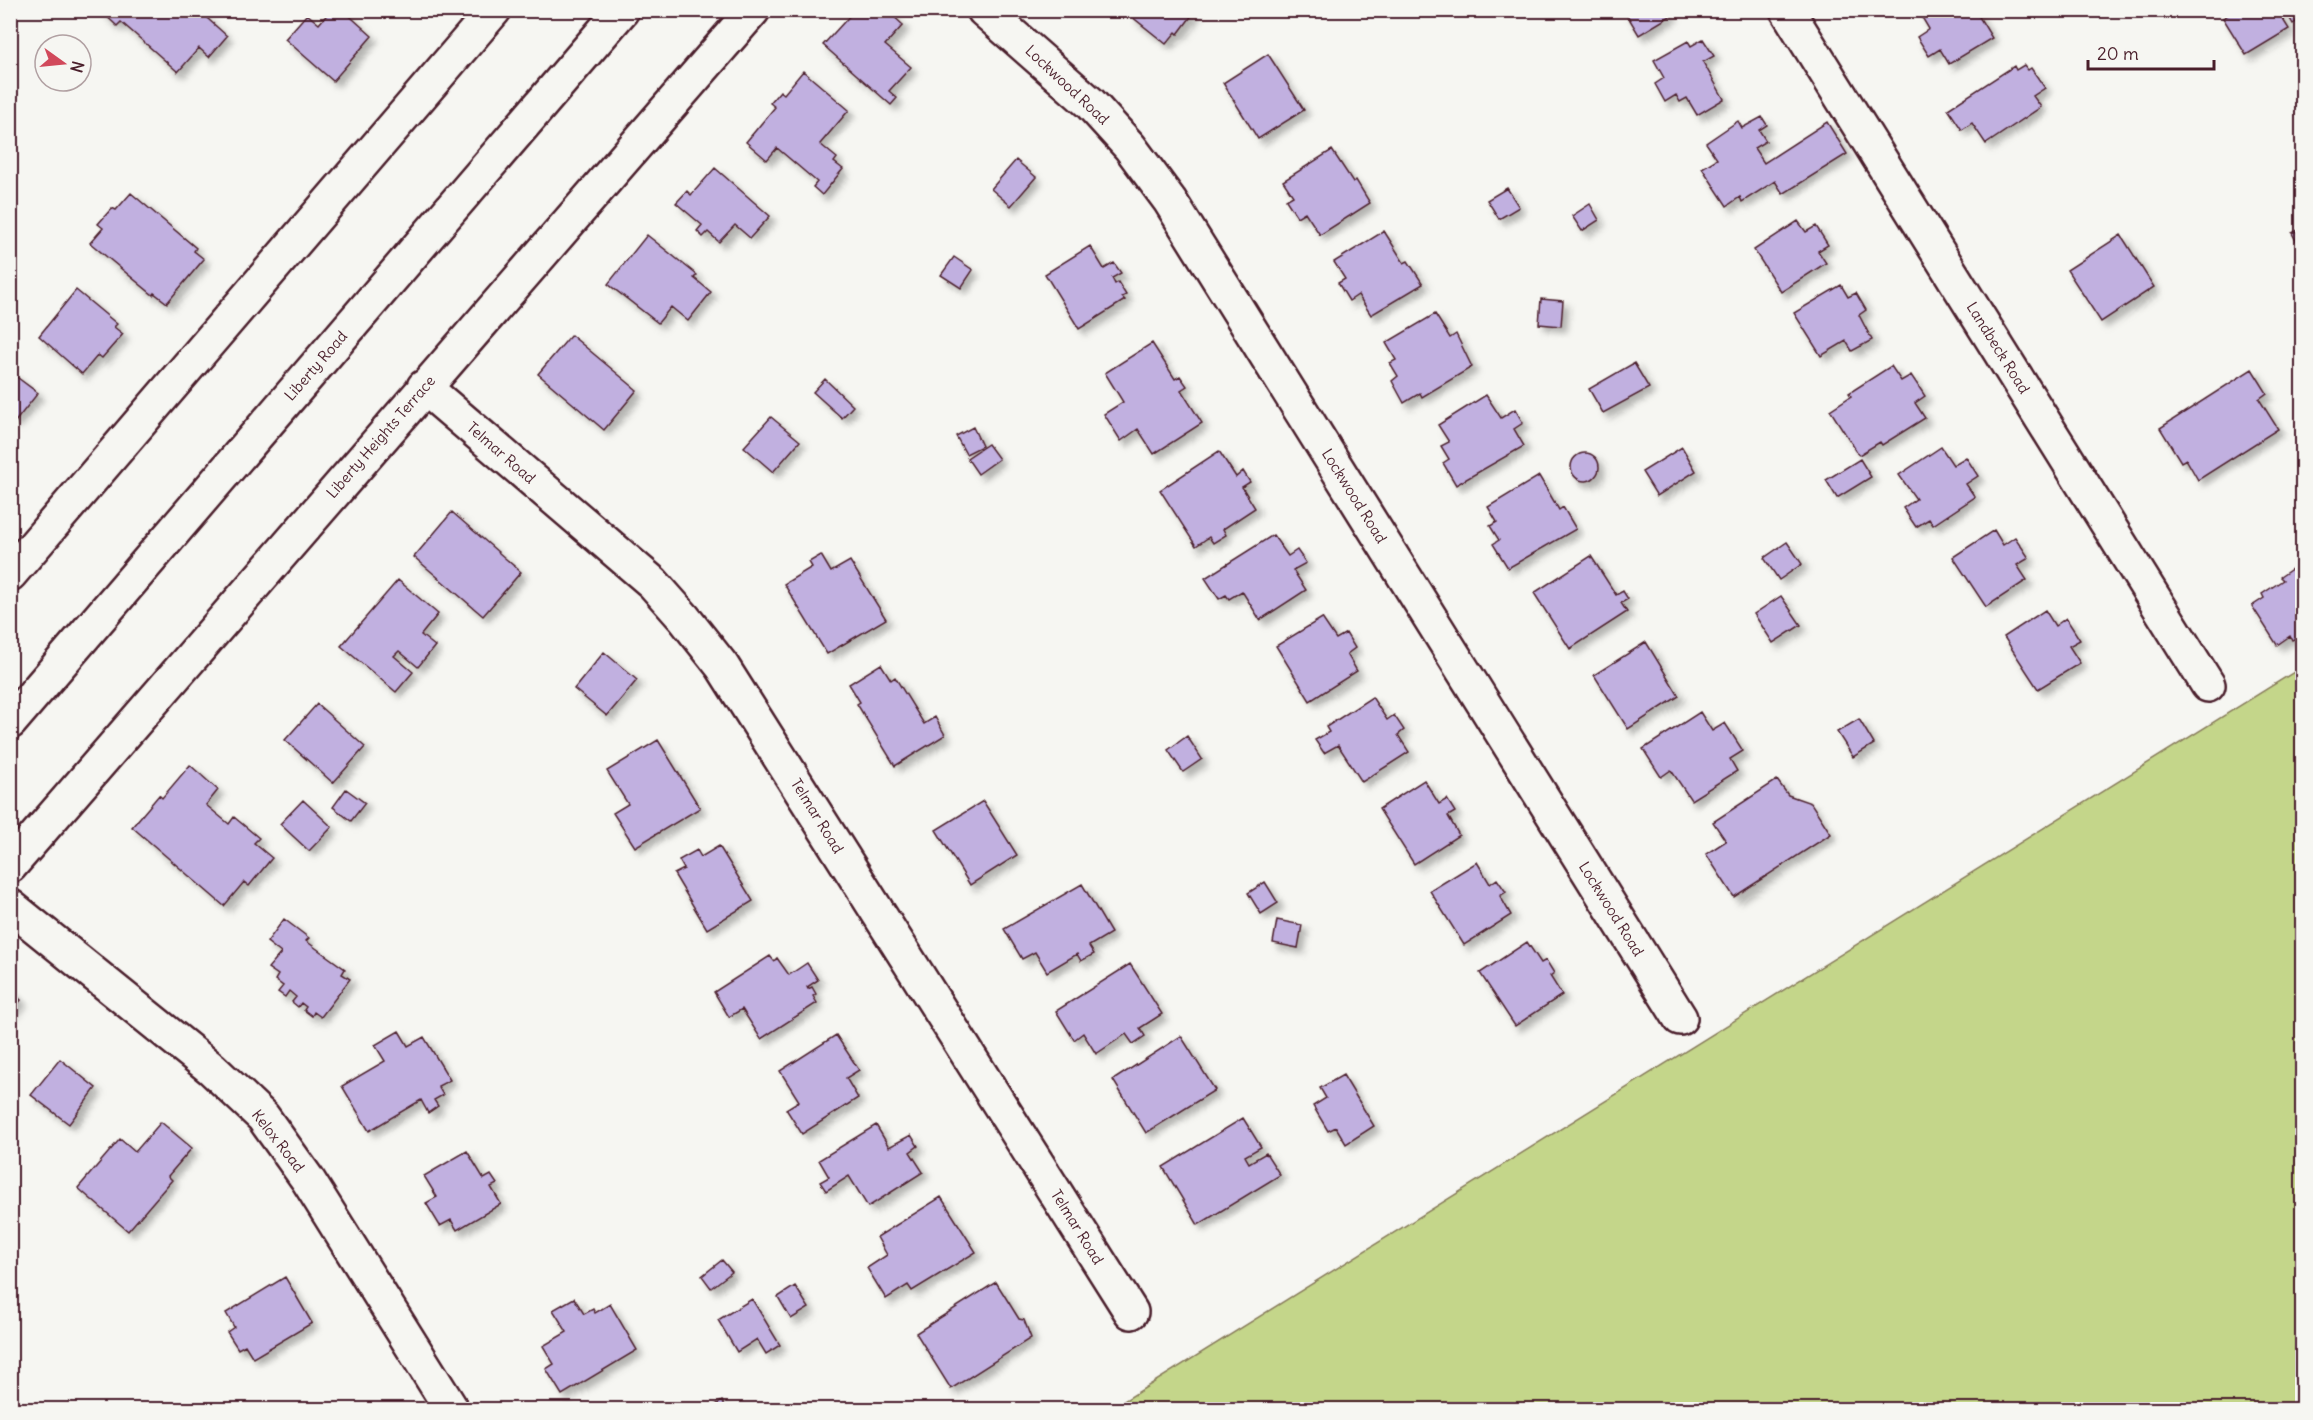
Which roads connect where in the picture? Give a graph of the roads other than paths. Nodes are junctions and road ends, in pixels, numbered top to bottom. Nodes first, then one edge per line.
1 (494, 10) edge
2 (622, 10) edge
3 (753, 10) edge
4 (984, 10) edge
5 (1787, 10) edge
6 (424, 387) junction
7 (10, 574) edge
8 (2208, 685) dead end
9 (10, 722) edge
10 (10, 866) edge
11 (10, 906) edge
12 (1680, 1018) dead end
13 (1131, 1311) dead end
14 (452, 1410) edge

1 - 7 street
2 - 9 street, Liberty Road
3 - 6 street, Liberty Heights Terrace
4 - 12 street, Lockwood Road
5 - 8 street, Landbeck Road
6 - 10 street, Liberty Heights Terrace
6 - 13 street, Telmar Road
11 - 14 street, Kelox Road

